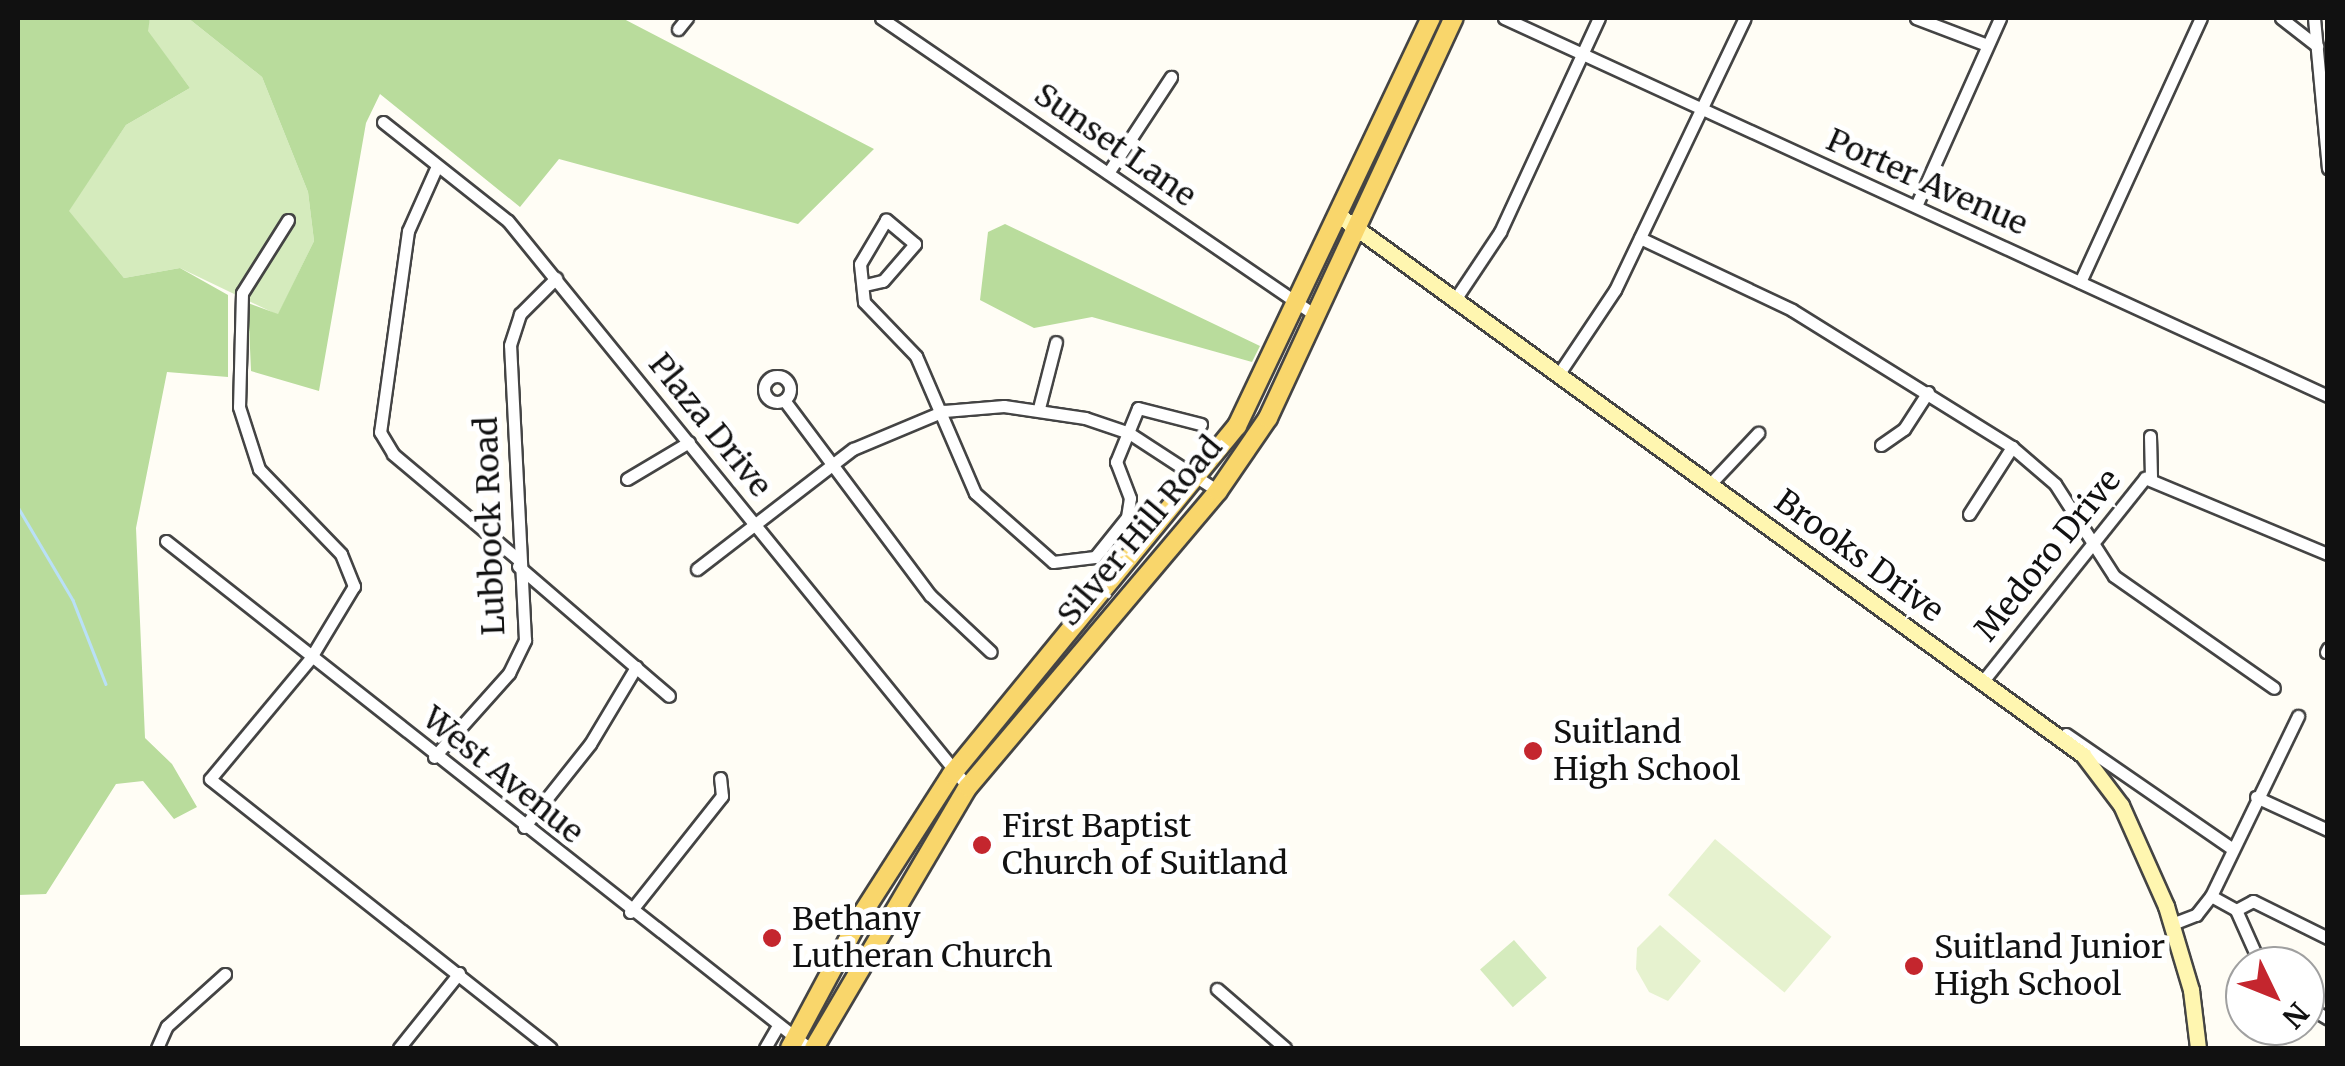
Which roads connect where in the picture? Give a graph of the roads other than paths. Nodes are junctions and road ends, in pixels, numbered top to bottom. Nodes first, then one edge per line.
1 (687, 18) edge
2 (881, 18) edge
3 (1431, 18) edge
4 (1454, 18) edge
5 (1504, 18) edge
6 (1599, 18) edge
7 (1745, 18) edge
8 (1916, 18) edge
9 (2000, 18) edge
10 (2201, 18) edge
11 (2281, 18) edge
12 (2314, 18) edge
13 (678, 29) dead end
14 (1988, 45) junction
15 (1582, 54) junction
16 (2321, 56) edge
17 (1171, 77) dead end
18 (1699, 109) junction
19 (383, 122) dead end
20 (2327, 165) edge
21 (438, 166) junction
22 (1108, 173) junction
23 (1916, 206) junction
24 (1341, 216) junction
25 (288, 220) dead end
26 (1361, 230) junction
27 (1640, 238) junction
28 (556, 278) junction
29 (2080, 282) junction
30 (864, 285) junction
31 (1454, 301) junction
32 (1300, 306) junction
33 (1318, 318) junction
34 (1056, 342) dead end
35 (1558, 375) junction
36 (1928, 392) junction
37 (2328, 396) edge
38 (784, 400) dead end
39 (1039, 408) junction
40 (944, 411) junction
41 (1201, 424) dead end
42 (1129, 433) junction
43 (1758, 433) dead end
44 (2150, 436) dead end
45 (689, 442) junction
46 (1882, 445) dead end
47 (2012, 447) junction
48 (831, 465) junction
49 (2151, 477) junction
50 (627, 478) dead end
51 (1201, 478) junction
52 (1711, 483) junction
53 (1218, 492) junction
54 (1969, 514) dead end
55 (755, 525) junction
56 (166, 540) dead end
57 (2090, 540) junction
58 (2328, 554) edge
59 (519, 563) junction
60 (697, 570) dead end
61 (991, 652) dead end
62 (310, 660) junction
63 (636, 667) junction
64 (1983, 681) junction
65 (2274, 688) dead end
66 (669, 696) dead end
67 (2298, 716) dead end
68 (2044, 723) junction
69 (434, 756) junction
70 (952, 774) junction
71 (720, 778) dead end
72 (968, 787) junction
73 (2140, 788) junction
74 (2256, 797) junction
75 (2121, 805) junction
76 (524, 827) junction
77 (2328, 830) edge
78 (2230, 848) junction
79 (2211, 896) junction
80 (2236, 910) junction
81 (630, 912) junction
82 (2172, 924) junction
83 (2328, 938) edge
84 (2252, 946) edge
85 (459, 973) junction
86 (225, 974) dead end
87 (1217, 989) dead end
88 (776, 1029) junction
89 (802, 1046) edge
90 (157, 1048) edge
91 (399, 1048) edge
92 (551, 1048) edge
93 (766, 1048) edge
94 (1285, 1048) edge
95 (2198, 1048) edge

1 - 13 street
2 - 22 street, Sunset Lane
3 - 24 main road, Silver Hill Road
4 - 26 main road, Silver Hill Road
5 - 15 street, Porter Avenue
6 - 15 street
7 - 18 street
8 - 14 street
9 - 14 street
10 - 29 street
11 - 16 street
12 - 16 street
14 - 23 street
15 - 18 street, Porter Avenue
15 - 31 street
16 - 20 street
17 - 22 street
18 - 23 street, Porter Avenue
18 - 27 street
19 - 21 street, Plaza Drive
21 - 28 street, Plaza Drive
21 - 59 street
22 - 32 street, Sunset Lane
23 - 29 street, Porter Avenue
24 - 26 street, Brooks Drive
24 - 32 main road, Silver Hill Road
25 - 62 street
26 - 31 street, Brooks Drive
26 - 33 main road, Silver Hill Road
27 - 35 street
27 - 36 street
28 - 45 street, Plaza Drive
28 - 59 street, Lubbock Road
29 - 37 street, Porter Avenue
30 - 30 street
30 - 40 street
31 - 35 street, Brooks Drive
32 - 33 street, Sunset Lane
32 - 51 main road, Silver Hill Road
33 - 53 main road, Silver Hill Road
34 - 39 street
35 - 52 street, Brooks Drive
36 - 46 street
36 - 47 street
38 - 48 street
39 - 40 street
39 - 42 street
40 - 42 street
40 - 48 street
41 - 42 street
42 - 51 street
43 - 52 street
44 - 49 street
45 - 50 street
45 - 55 street, Plaza Drive
47 - 54 street
47 - 57 street
48 - 55 street
48 - 61 street
49 - 57 street, Medoro Drive
49 - 58 street, Medoro Drive
51 - 53 street
51 - 70 main road, Silver Hill Road
52 - 64 street, Brooks Drive
53 - 72 main road, Silver Hill Road
55 - 60 street
55 - 70 street, Plaza Drive
56 - 62 street, West Avenue
57 - 64 street, Medoro Drive
57 - 65 street
59 - 63 street
59 - 69 street, Lubbock Road
62 - 69 street, West Avenue
62 - 85 street
63 - 66 street
63 - 76 street
64 - 68 street, Brooks Drive
67 - 74 street
68 - 73 street
68 - 75 street, Brooks Drive
69 - 76 street, West Avenue
70 - 72 street, Plaza Drive
70 - 89 main road, Silver Hill Road
71 - 81 street
72 - 89 main road, Silver Hill Road
73 - 75 street
73 - 78 street
74 - 77 street
74 - 78 street
75 - 82 street, Brooks Drive
76 - 81 street, West Avenue
78 - 79 street
79 - 80 street
79 - 82 street
80 - 83 street
80 - 84 street
81 - 88 street, West Avenue
82 - 95 street, Brooks Drive
85 - 91 street
85 - 92 street
86 - 90 street
87 - 94 street
88 - 89 street, West Avenue
88 - 93 street

